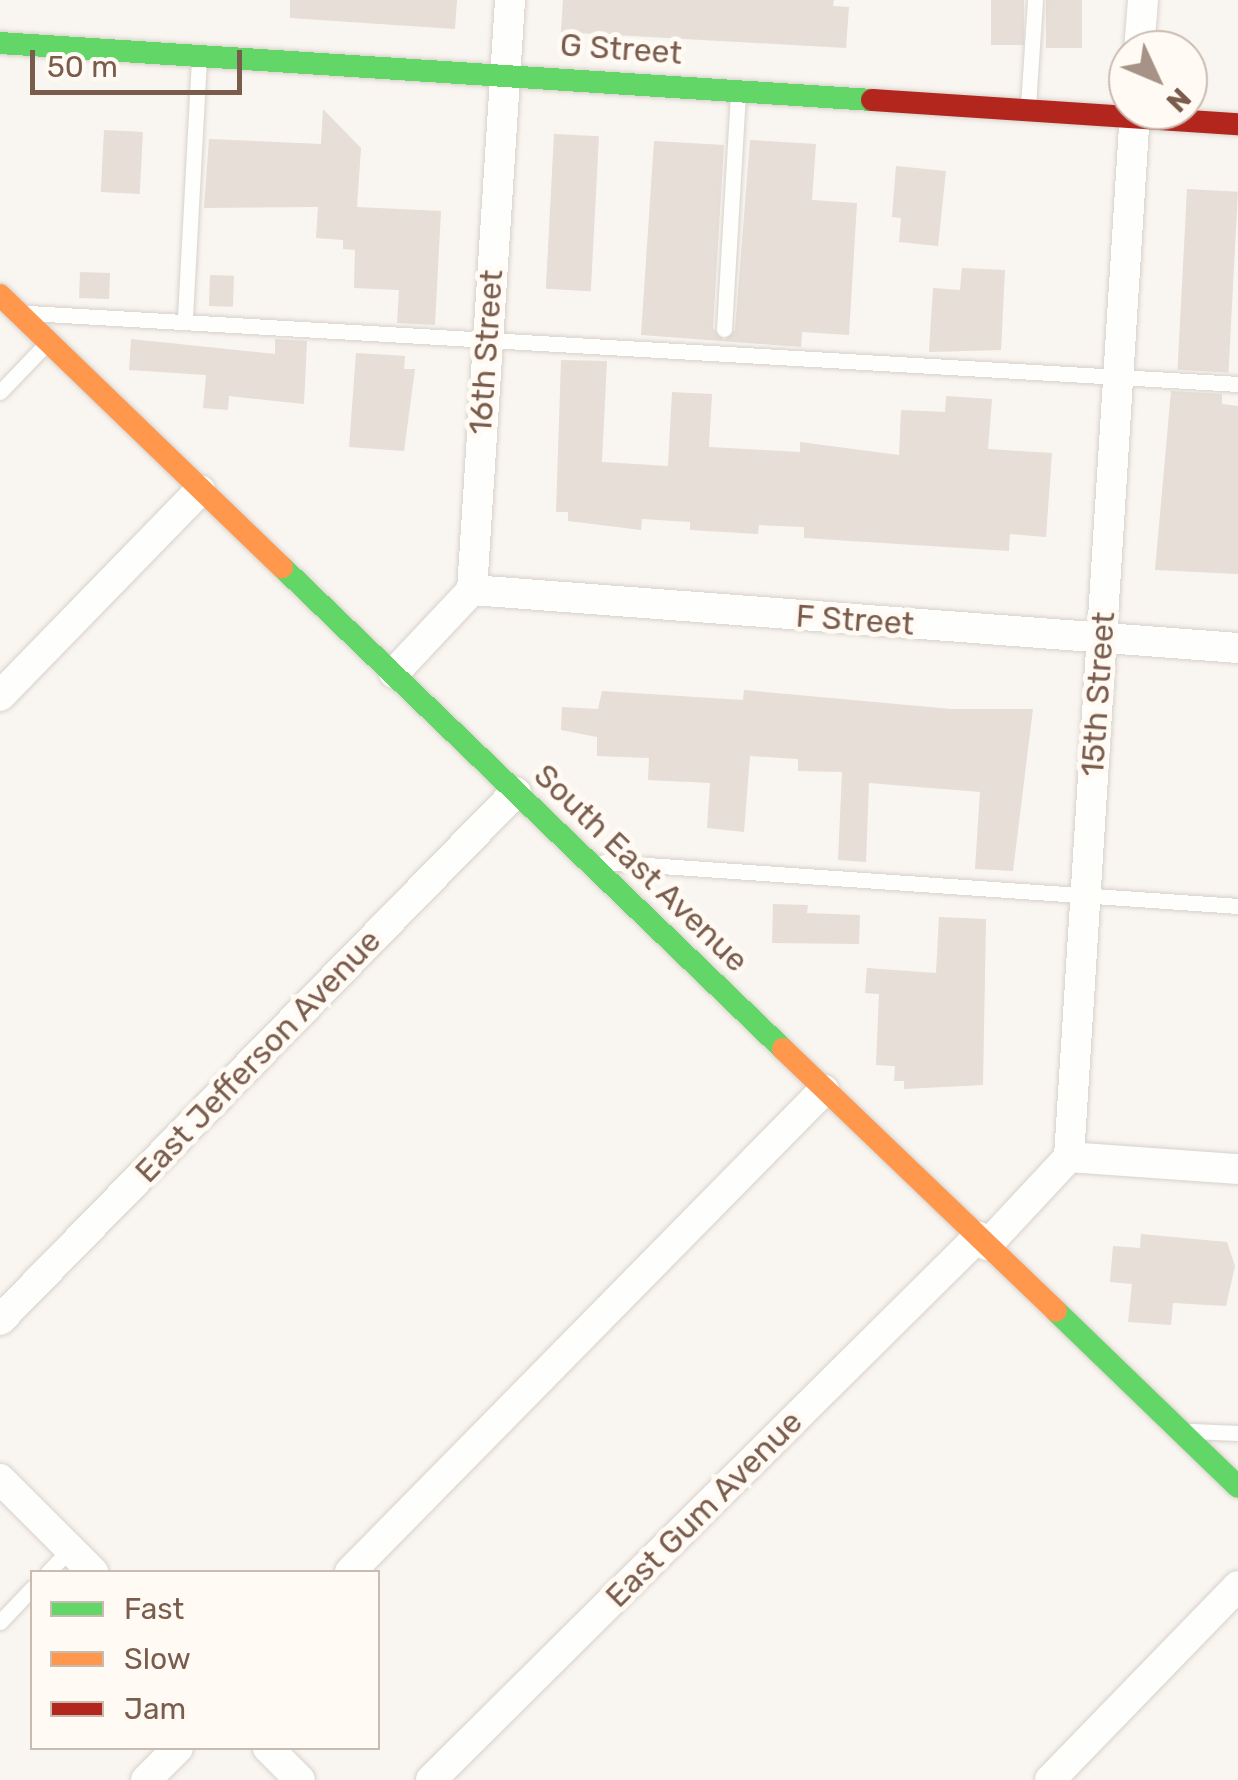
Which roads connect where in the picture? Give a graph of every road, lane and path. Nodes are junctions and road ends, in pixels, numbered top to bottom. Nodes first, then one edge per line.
1 (510, 0) edge
2 (1035, 0) edge
3 (1143, 0) edge
4 (1141, 30) edge
5 (0, 43) edge
6 (199, 55) junction
7 (505, 74) junction
8 (738, 90) junction
9 (1028, 110) junction
10 (1108, 113) edge
11 (1208, 121) edge
12 (1238, 124) edge
13 (1133, 130) edge
14 (0, 295) edge
15 (19, 313) junction
16 (185, 318) junction
17 (724, 330) dead end
18 (486, 340) junction
19 (48, 342) junction
20 (1117, 374) junction
21 (1238, 384) edge
22 (0, 392) edge
23 (200, 490) junction
24 (472, 590) junction
25 (1102, 639) junction
26 (1238, 648) edge
27 (394, 674) junction
28 (0, 696) edge
29 (516, 792) junction
30 (588, 860) junction
31 (1084, 895) junction
32 (1238, 906) edge
33 (824, 1090) junction
34 (1070, 1158) junction
35 (1238, 1168) edge
36 (982, 1242) junction
37 (0, 1320) edge
38 (1182, 1431) junction
39 (1238, 1433) edge
40 (0, 1479) edge
41 (1238, 1487) edge
42 (70, 1549) junction
43 (50, 1570) edge
44 (91, 1570) edge
45 (352, 1570) edge
46 (1238, 1586) edge
47 (30, 1590) edge
48 (0, 1622) edge
49 (176, 1750) edge
50 (270, 1750) edge
51 (146, 1780) edge
52 (300, 1780) edge
53 (431, 1780) edge
54 (1050, 1780) edge

1 - 7 street, 16th Street
2 - 9 lane
3 - 4 street
5 - 6 street, G Street
6 - 7 street, G Street
6 - 16 lane
7 - 8 street, G Street
7 - 18 street, 16th Street
8 - 9 street, G Street
8 - 17 lane
9 - 10 street, G Street
11 - 12 street, G Street
13 - 20 street, 15th Street
14 - 15 street, South East Avenue
15 - 16 lane
15 - 19 street, South East Avenue
16 - 18 lane
18 - 20 lane
18 - 24 street, 16th Street
19 - 22 lane
19 - 23 street, South East Avenue
20 - 21 lane
20 - 25 street, 15th Street
23 - 27 street, South East Avenue
23 - 28 street
24 - 25 street, F Street
24 - 27 street
25 - 26 street, F Street
25 - 31 street, 15th Street
27 - 29 street, South East Avenue
29 - 30 street, South East Avenue
29 - 37 street, East Jefferson Avenue
30 - 31 lane
30 - 33 street, South East Avenue
31 - 32 lane
31 - 34 street, 15th Street
33 - 36 street, South East Avenue
33 - 45 street
34 - 35 street
34 - 36 street
36 - 38 street, South East Avenue
36 - 53 street, East Gum Avenue
38 - 39 lane
38 - 41 street, South East Avenue
40 - 42 street
42 - 43 lane
42 - 44 street
46 - 54 street
47 - 48 lane
49 - 51 street
50 - 52 street

